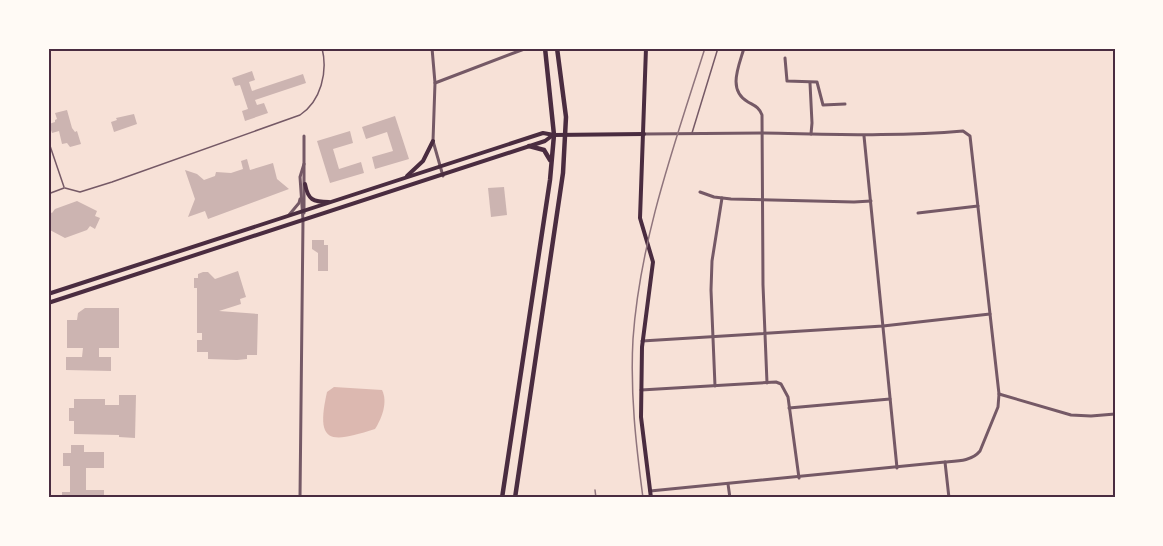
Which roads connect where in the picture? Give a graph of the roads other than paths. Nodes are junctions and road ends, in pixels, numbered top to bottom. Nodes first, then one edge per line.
1 (322, 48) edge
2 (432, 48) edge
3 (527, 48) edge
4 (545, 48) edge
5 (557, 48) edge
6 (646, 48) edge
7 (718, 48) edge
8 (744, 48) edge
9 (785, 58) dead end
10 (435, 83) junction
11 (810, 83) junction
12 (845, 104) dead end
13 (762, 133) junction
14 (565, 134) junction
15 (644, 134) junction
16 (692, 134) junction
17 (811, 134) junction
18 (554, 135) junction
19 (304, 136) dead end
20 (864, 136) junction
21 (48, 141) edge
22 (433, 141) junction
23 (529, 146) junction
24 (552, 163) junction
25 (304, 164) junction
26 (440, 167) junction
27 (443, 176) junction
28 (405, 178) junction
29 (305, 184) junction
30 (64, 188) junction
31 (700, 192) dead end
32 (48, 194) edge
33 (300, 194) junction
34 (722, 198) junction
35 (762, 201) junction
36 (871, 201) junction
37 (333, 202) junction
38 (978, 206) junction
39 (303, 212) junction
40 (918, 213) dead end
41 (288, 217) junction
42 (303, 220) junction
43 (48, 294) edge
44 (48, 303) edge
45 (990, 314) junction
46 (883, 326) junction
47 (765, 332) junction
48 (713, 336) junction
49 (642, 341) junction
50 (767, 383) junction
51 (715, 386) junction
52 (641, 390) junction
53 (999, 394) junction
54 (890, 399) junction
55 (789, 408) junction
56 (1115, 414) edge
57 (945, 462) junction
58 (897, 468) junction
59 (799, 478) junction
60 (728, 484) junction
61 (650, 491) junction
62 (300, 498) edge
63 (502, 498) edge
64 (515, 498) edge
65 (651, 498) edge
66 (730, 498) edge
67 (949, 498) edge

1 - 30 lane
2 - 10 street
3 - 10 street
4 - 18 main road
5 - 14 main road
6 - 15 main road
7 - 16 lane
8 - 13 street
9 - 11 street
10 - 22 street
11 - 12 street
11 - 17 street
13 - 16 street
13 - 17 street
13 - 35 street
14 - 15 main road
14 - 18 main road
14 - 64 main road
15 - 16 street
15 - 49 main road
17 - 20 street
18 - 23 main road
18 - 24 main road
18 - 26 main road
19 - 25 street
20 - 36 street
20 - 38 street
21 - 30 lane
22 - 26 street
22 - 28 main road
23 - 24 main road
23 - 27 main road
24 - 63 main road
25 - 29 street
25 - 33 street
26 - 27 street
26 - 28 main road
27 - 42 main road
28 - 37 main road
29 - 37 main road
29 - 39 street
30 - 32 lane
31 - 34 street
33 - 39 street
33 - 41 street
34 - 35 street
34 - 48 street
35 - 36 street
35 - 47 street
36 - 46 street
37 - 39 main road
38 - 40 street
38 - 45 street
39 - 41 main road
39 - 42 street
41 - 43 main road
42 - 44 main road
42 - 62 street
45 - 46 street
45 - 53 street
46 - 47 street
46 - 54 street
47 - 48 street
47 - 50 street
48 - 49 street
48 - 51 street
49 - 52 main road
50 - 51 street
50 - 55 street
51 - 52 street
52 - 61 main road
53 - 56 street
53 - 57 street
54 - 55 street
54 - 58 street
55 - 59 street
57 - 58 street
57 - 67 street
58 - 59 street
59 - 60 street
60 - 61 street
60 - 66 street
61 - 65 main road

